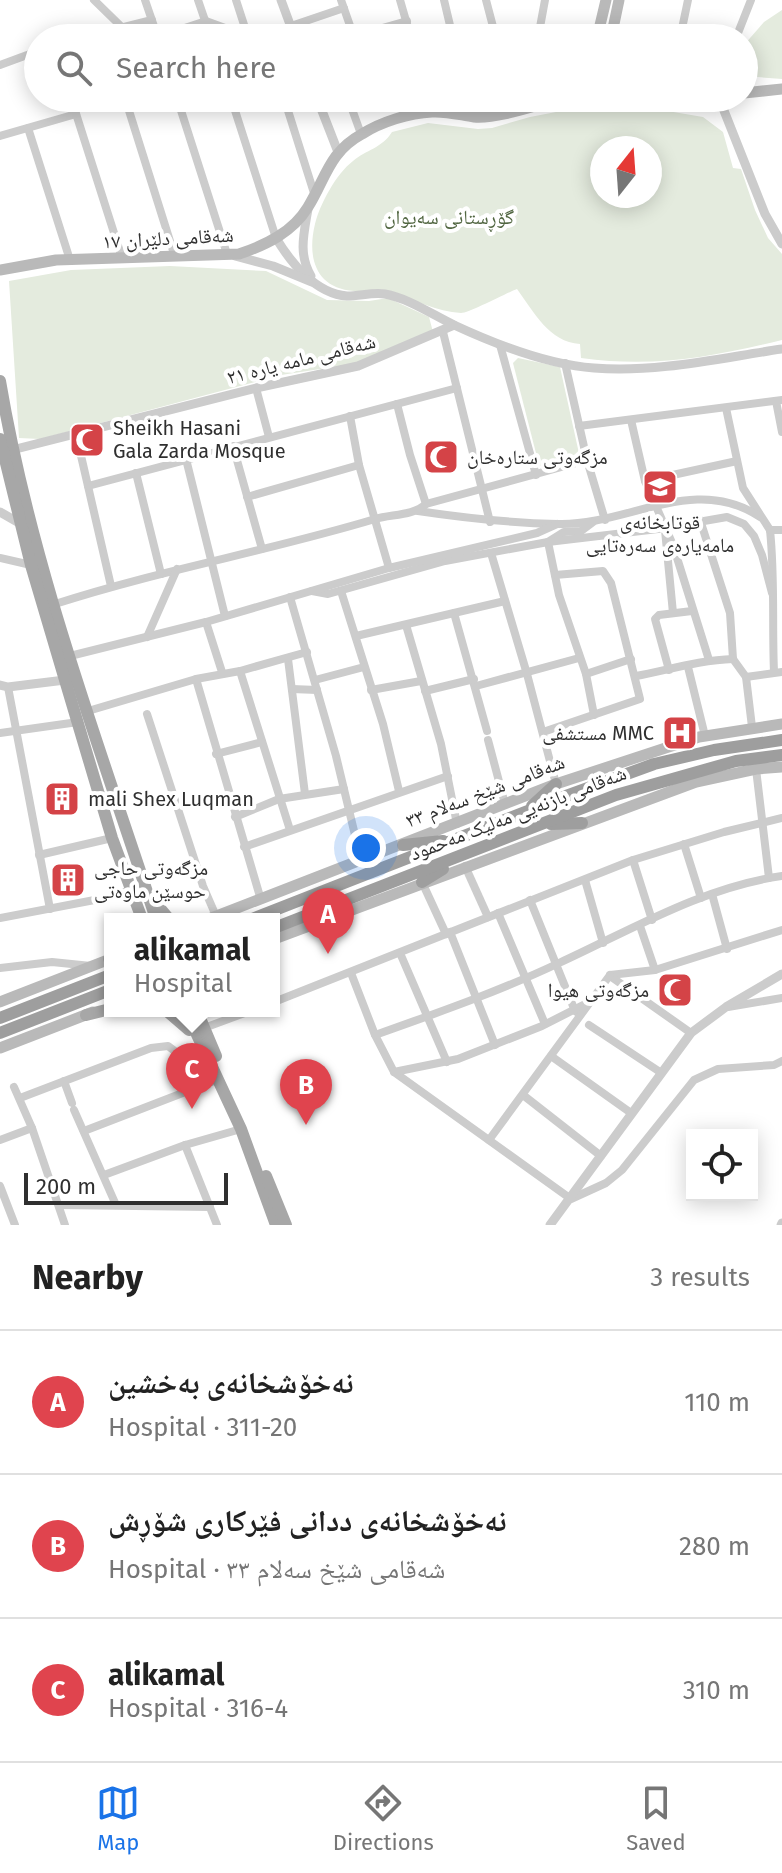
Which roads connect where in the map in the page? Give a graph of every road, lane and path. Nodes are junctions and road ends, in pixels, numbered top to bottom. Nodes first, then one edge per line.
1 (94, 0) edge
2 (145, 0) edge
3 (198, 0) edge
4 (236, 0) edge
5 (281, 0) edge
6 (400, 0) edge
7 (444, 0) edge
8 (486, 0) edge
9 (545, 0) edge
10 (606, 0) edge
11 (619, 0) edge
12 (688, 0) edge
13 (751, 0) edge
14 (343, 4) edge
15 (152, 20) junction
16 (206, 21) junction
17 (407, 21) junction
18 (119, 24) edge
19 (138, 24) edge
20 (153, 24) edge
21 (198, 24) edge
22 (207, 24) edge
23 (214, 24) edge
24 (243, 24) edge
25 (290, 24) edge
26 (296, 24) edge
27 (350, 24) edge
28 (397, 24) edge
29 (408, 24) edge
30 (450, 24) edge
31 (493, 24) edge
32 (541, 24) edge
33 (600, 24) edge
34 (614, 24) edge
35 (683, 24) edge
36 (742, 24) edge
37 (24, 56) edge
38 (0, 65) edge
39 (782, 89) edge
40 (758, 92) edge
41 (129, 112) edge
42 (181, 112) edge
43 (236, 112) edge
44 (288, 112) edge
45 (322, 112) edge
46 (353, 112) edge
47 (473, 112) edge
48 (491, 112) edge
49 (725, 112) edge
50 (76, 114) joint
51 (475, 117) junction
52 (28, 128) junction
53 (361, 134) junction
54 (0, 136) edge
55 (338, 152) junction
56 (314, 193) junction
57 (308, 207) junction
58 (276, 238) junction
59 (782, 244) edge
60 (227, 254) junction
61 (175, 257) junction
62 (122, 258) junction
63 (70, 260) junction
64 (0, 270) edge
65 (315, 283) junction
66 (454, 325) junction
67 (443, 332) junction
68 (500, 345) junction
69 (782, 349) edge
70 (565, 363) junction
71 (0, 381) edge
72 (256, 388) junction
73 (457, 388) junction
74 (779, 401) edge
75 (397, 404) junction
76 (726, 408) junction
77 (350, 416) junction
78 (631, 420) junction
79 (579, 426) junction
80 (782, 432) edge
81 (76, 434) junction
82 (269, 437) junction
83 (0, 439) edge
84 (233, 446) junction
85 (12, 450) junction
86 (186, 459) junction
87 (587, 460) junction
88 (737, 461) junction
89 (359, 465) junction
90 (136, 473) junction
91 (536, 475) junction
92 (645, 481) junction
93 (88, 486) junction
94 (12, 488) junction
95 (482, 490) junction
96 (247, 497) junction
97 (426, 504) junction
98 (654, 505) junction
99 (0, 510) edge
100 (418, 511) junction
101 (760, 517) junction
102 (376, 519) junction
103 (605, 520) junction
104 (700, 520) junction
105 (594, 521) junction
106 (490, 522) junction
107 (557, 524) junction
108 (21, 525) junction
109 (665, 528) junction
110 (770, 530) junction
111 (782, 530) edge
112 (548, 542) junction
113 (262, 549) junction
114 (491, 553) junction
115 (0, 558) edge
116 (212, 561) junction
117 (36, 565) junction
118 (389, 568) junction
119 (177, 569) junction
120 (777, 570) edge
121 (161, 574) junction
122 (555, 575) junction
123 (111, 586) junction
124 (311, 591) junction
125 (341, 591) junction
126 (772, 593) junction
127 (290, 597) junction
128 (505, 601) junction
129 (55, 604) junction
130 (692, 611) junction
131 (454, 613) junction
132 (673, 613) junction
133 (225, 616) junction
134 (771, 620) junction
135 (782, 620) edge
136 (206, 622) junction
137 (406, 625) junction
138 (356, 636) junction
139 (147, 637) junction
140 (307, 652) junction
141 (70, 656) junction
142 (579, 658) junction
143 (288, 659) junction
144 (631, 659) junction
145 (733, 659) junction
146 (709, 660) junction
147 (364, 667) junction
148 (688, 667) junction
149 (669, 670) junction
150 (240, 671) junction
151 (222, 672) junction
152 (778, 672) edge
153 (527, 674) junction
154 (586, 674) junction
155 (636, 676) junction
156 (746, 677) junction
157 (196, 679) junction
158 (65, 680) junction
159 (315, 680) junction
160 (421, 681) junction
161 (475, 682) junction
162 (4, 686) edge
163 (292, 689) junction
164 (317, 690) junction
165 (371, 690) junction
166 (425, 691) junction
167 (88, 711) junction
168 (147, 714) dead end
169 (594, 715) junction
170 (78, 722) junction
171 (782, 724) edge
172 (752, 727) junction
173 (16, 730) junction
174 (543, 732) junction
175 (0, 733) edge
176 (705, 736) junction
177 (782, 740) edge
178 (262, 742) junction
179 (734, 747) junction
180 (763, 750) junction
181 (216, 754) junction
182 (782, 755) edge
183 (736, 761) junction
184 (782, 767) edge
185 (756, 769) junction
186 (448, 776) junction
187 (556, 784) junction
188 (344, 789) junction
189 (399, 791) junction
190 (305, 794) junction
191 (279, 799) junction
192 (505, 804) junction
193 (348, 810) junction
194 (526, 812) junction
195 (235, 817) junction
196 (782, 818) edge
197 (763, 822) junction
198 (582, 823) junction
199 (457, 824) junction
200 (539, 824) junction
201 (290, 830) junction
202 (112, 838) junction
203 (458, 839) junction
204 (684, 844) junction
205 (403, 845) junction
206 (244, 847) junction
207 (39, 855) junction
208 (361, 860) junction
209 (467, 860) junction
210 (633, 860) junction
211 (782, 876) edge
212 (769, 878) junction
213 (585, 880) junction
214 (422, 882) junction
215 (147, 891) junction
216 (131, 893) junction
217 (712, 894) junction
218 (701, 898) junction
219 (261, 900) junction
220 (530, 900) junction
221 (50, 909) junction
222 (134, 913) edge
223 (139, 913) edge
224 (154, 913) edge
225 (164, 913) edge
226 (211, 913) edge
227 (226, 913) edge
228 (267, 913) edge
229 (498, 913) junction
230 (488, 917) junction
231 (0, 918) edge
232 (652, 920) junction
233 (280, 926) edge
234 (640, 926) junction
235 (782, 930) edge
236 (448, 933) junction
237 (280, 937) edge
238 (603, 943) junction
239 (727, 949) junction
240 (400, 953) junction
241 (104, 961) edge
242 (556, 965) junction
243 (92, 966) junction
244 (0, 968) edge
245 (655, 970) junction
246 (351, 973) junction
247 (782, 974) edge
248 (610, 975) junction
249 (104, 977) edge
250 (525, 978) junction
251 (104, 992) edge
252 (476, 997) junction
253 (782, 998) edge
254 (280, 1000) edge
255 (0, 1002) edge
256 (726, 1007) junction
257 (104, 1009) edge
258 (578, 1013) junction
259 (86, 1015) joint
260 (428, 1016) junction
261 (175, 1017) edge
262 (189, 1017) edge
263 (199, 1017) edge
264 (204, 1017) edge
265 (234, 1017) edge
266 (0, 1018) edge
267 (545, 1024) junction
268 (589, 1025) dead end
269 (204, 1028) junction
270 (0, 1033) edge
271 (691, 1033) junction
272 (375, 1035) junction
273 (202, 1045) junction
274 (495, 1045) junction
275 (0, 1048) edge
276 (176, 1052) dead end
277 (551, 1056) junction
278 (782, 1061) edge
279 (447, 1062) junction
280 (394, 1072) junction
281 (660, 1072) junction
282 (219, 1079) junction
283 (64, 1081) junction
284 (14, 1087) dead end
285 (523, 1095) junction
286 (20, 1098) junction
287 (631, 1113) junction
288 (32, 1128) junction
289 (241, 1129) junction
290 (84, 1131) junction
291 (0, 1140) edge
292 (489, 1140) junction
293 (185, 1145) junction
294 (601, 1156) junction
295 (104, 1175) junction
296 (0, 1186) edge
297 (571, 1199) junction
298 (59, 1205) junction
299 (116, 1205) junction
300 (210, 1207) junction
301 (15, 1225) edge
302 (65, 1225) edge
303 (217, 1225) edge
304 (276, 1225) edge
305 (286, 1225) edge
306 (550, 1225) edge

1 - 18 street
2 - 15 street
3 - 16 street
4 - 24 street
5 - 25 street
6 - 17 street
7 - 30 street
8 - 31 street
9 - 32 street
10 - 33 main road
11 - 34 main road
12 - 35 street
13 - 36 street
14 - 26 street
14 - 27 street
15 - 19 street
15 - 20 street
16 - 21 street
16 - 22 street
16 - 23 street
17 - 28 street
17 - 29 street
37 - 38 street
39 - 40 main road
41 - 61 street
42 - 60 street
43 - 58 street
44 - 56 street
45 - 55 street
46 - 53 street
47 - 51 street
48 - 51 main road, شەقامی دلێران ١٧
49 - 59 street
50 - 52 street
50 - 62 street
51 - 53 main road, شەقامی دلێران ١٧
52 - 54 street
52 - 63 street
53 - 55 main road, شەقامی دلێران ١٧
55 - 56 main road, شەقامی دلێران ١٧
56 - 57 main road, شەقامی دلێران ١٧
57 - 58 main road, شەقامی دلێران ١٧
57 - 65 street
58 - 60 main road, شەقامی دلێران ١٧
58 - 65 street
60 - 61 main road, شەقامی دلێران ١٧
60 - 65 street
61 - 62 main road, شەقامی دلێران ١٧
62 - 63 main road, شەقامی دلێران ١٧
63 - 64 main road, شەقامی دلێران ١٧
65 - 66 street
66 - 67 street, شەقامی مامە یارە ٢١
66 - 68 street
67 - 72 street, شەقامی مامە یارە ٢١
67 - 73 street
68 - 70 street
68 - 91 street
69 - 70 street
70 - 79 street
71 - 85 main road
72 - 81 street, شەقامی مامە یارە ٢١
72 - 82 street
73 - 75 street
73 - 95 street
74 - 76 street
74 - 80 street
75 - 77 street
75 - 97 street
76 - 78 street
76 - 88 street
77 - 82 street
77 - 89 street
78 - 79 street
78 - 92 street
79 - 87 street
81 - 85 street, شەقامی مامە یارە ٢١
81 - 93 street
82 - 84 street
83 - 94 main road
84 - 86 street
84 - 96 street
85 - 117 main road
86 - 90 street
86 - 116 street
87 - 91 street
87 - 103 street
88 - 92 street
88 - 101 street
89 - 96 street
89 - 102 street
90 - 93 street
90 - 121 street
91 - 95 street
92 - 98 street
93 - 123 street
94 - 99 street
94 - 108 main road
95 - 97 street
95 - 106 street
96 - 113 street
97 - 100 street
98 - 101 street
98 - 103 street
98 - 109 street
99 - 108 street
100 - 102 street
100 - 106 street
101 - 110 street
102 - 113 street
102 - 118 street
103 - 105 street
104 - 109 street
104 - 126 street
104 - 145 street
105 - 107 street
105 - 112 street
106 - 107 street
107 - 118 street
108 - 117 main road
109 - 112 street
109 - 130 street
109 - 132 street
110 - 111 street
110 - 120 street
112 - 114 street
112 - 122 street
113 - 116 street
114 - 125 street
114 - 128 street
115 - 117 street
116 - 119 street
116 - 133 street
117 - 129 main road
117 - 158 main road
118 - 124 street
119 - 121 street
119 - 139 street
120 - 126 street
121 - 123 street
122 - 142 street
122 - 144 street
123 - 129 street
124 - 125 street
124 - 127 street
125 - 138 street
126 - 134 street
127 - 133 street
127 - 140 street
128 - 131 street
128 - 153 street
129 - 141 main road
130 - 132 street
130 - 146 street
131 - 137 street
131 - 161 street
132 - 149 street
133 - 136 street
134 - 135 street
134 - 152 street
136 - 139 street
136 - 151 street
137 - 138 street
137 - 160 street
138 - 147 street
139 - 141 street
140 - 143 street
140 - 159 street
141 - 167 main road
142 - 153 street
142 - 154 street
143 - 150 street
143 - 163 street
144 - 154 street
144 - 155 street
145 - 146 street
145 - 156 street
146 - 148 street
147 - 159 street
147 - 165 street
148 - 149 street
148 - 176 street
149 - 155 street
150 - 151 street
150 - 178 street
151 - 157 street
152 - 156 street
153 - 161 street
153 - 174 street
154 - 169 street
155 - 169 street
156 - 172 street
157 - 167 street
157 - 181 street
158 - 162 street
158 - 170 main road
159 - 164 street
160 - 165 street
160 - 166 street
161 - 166 street
161 - 192 street
162 - 173 street
163 - 164 street
163 - 190 street
164 - 188 street
165 - 189 street
166 - 186 street
167 - 215 main road
168 - 226 street
169 - 174 street
170 - 173 street
170 - 202 main road
171 - 172 main road, شەقامی شێخ سەلام ٣٣
172 - 176 main road, شەقامی شێخ سەلام ٣٣
173 - 175 street
173 - 207 street
174 - 187 street
176 - 187 main road, شەقامی شێخ سەلام ٣٣
177 - 180 highway, شەقامی بازنەیی مەلیک مەحمود
178 - 181 street
178 - 191 street
179 - 180 highway, شەقامی بازنەیی مەلیک مەحمود
179 - 183 highway
179 - 194 highway, شەقامی بازنەیی مەلیک مەحمود
180 - 182 highway, شەقامی بازنەیی مەلیک مەحمود
180 - 183 highway, شەقامی بازنەیی مەلیک مەحمود
181 - 195 street
183 - 200 highway, شەقامی بازنەیی مەلیک مەحمود
184 - 185 main road
185 - 197 street
185 - 198 main road
186 - 189 street
186 - 199 street
187 - 192 main road, شەقامی شێخ سەلام ٣٣
187 - 194 highway
188 - 190 street
188 - 193 street
189 - 193 street
190 - 191 street
191 - 195 street
191 - 201 street
192 - 199 main road, شەقامی شێخ سەلام ٣٣
193 - 201 street
193 - 208 street
194 - 203 highway, شەقامی بازنەیی مەلیک مەحمود
195 - 206 street
196 - 197 street
197 - 204 street
197 - 212 street
198 - 200 highway
198 - 209 main road
199 - 205 main road, شەقامی شێخ سەلام ٣٣
200 - 209 highway, شەقامی بازنەیی مەلیک مەحمود
201 - 206 street
202 - 207 street
202 - 216 main road
203 - 205 highway
203 - 228 highway, شەقامی بازنەیی مەلیک مەحمود
204 - 210 street
204 - 218 street
205 - 208 main road, شەقامی شێخ سەلام ٣٣
206 - 219 street
207 - 221 street
208 - 219 main road, شەقامی شێخ سەلام ٣٣
209 - 214 highway
209 - 230 street
209 - 233 highway, شەقامی بازنەیی مەلیک مەحمود
210 - 213 street
210 - 232 street
211 - 212 street
212 - 217 street
213 - 220 street
213 - 238 street
214 - 236 street
214 - 237 main road
215 - 224 main road
215 - 225 main road
216 - 221 street
216 - 222 main road
216 - 223 main road
217 - 218 street
217 - 239 street
218 - 232 street
219 - 227 main road, شەقامی شێخ سەلام ٣٣
220 - 229 street
220 - 242 street
221 - 231 street
229 - 230 street
229 - 250 street
230 - 236 street
232 - 234 street
234 - 238 street
234 - 245 street
235 - 239 street
236 - 240 street
236 - 252 street
238 - 242 street
239 - 245 street
240 - 246 street
240 - 260 street
241 - 243 main road
242 - 250 street
242 - 258 street
243 - 244 street
243 - 255 main road
245 - 248 street
246 - 254 street
246 - 272 street
247 - 256 street
248 - 258 street
248 - 271 street
249 - 266 highway
250 - 252 street
250 - 267 street
251 - 270 highway
252 - 260 street
252 - 274 street
253 - 256 street
256 - 271 street
257 - 259 main road
258 - 267 street
258 - 277 street
259 - 275 main road
260 - 272 street
260 - 279 street
261 - 273 main road
262 - 273 main road
263 - 269 main road
264 - 269 main road
265 - 269 street
267 - 274 street
268 - 281 street
269 - 305 main road
271 - 281 street
272 - 280 street
273 - 282 main road
274 - 279 street
276 - 283 street
277 - 285 street
277 - 287 street
278 - 297 street
279 - 280 street
280 - 292 street
281 - 287 street
282 - 289 main road
282 - 290 street
283 - 286 street
283 - 290 street
284 - 286 street
285 - 292 street
285 - 294 street
286 - 288 street
287 - 294 street
288 - 291 street
288 - 298 street
289 - 293 street
289 - 304 main road
290 - 295 street
292 - 297 street
293 - 295 street
293 - 300 street
294 - 297 street
295 - 299 street
296 - 301 street
297 - 306 street
298 - 299 street
298 - 302 street
299 - 300 street
300 - 303 street

